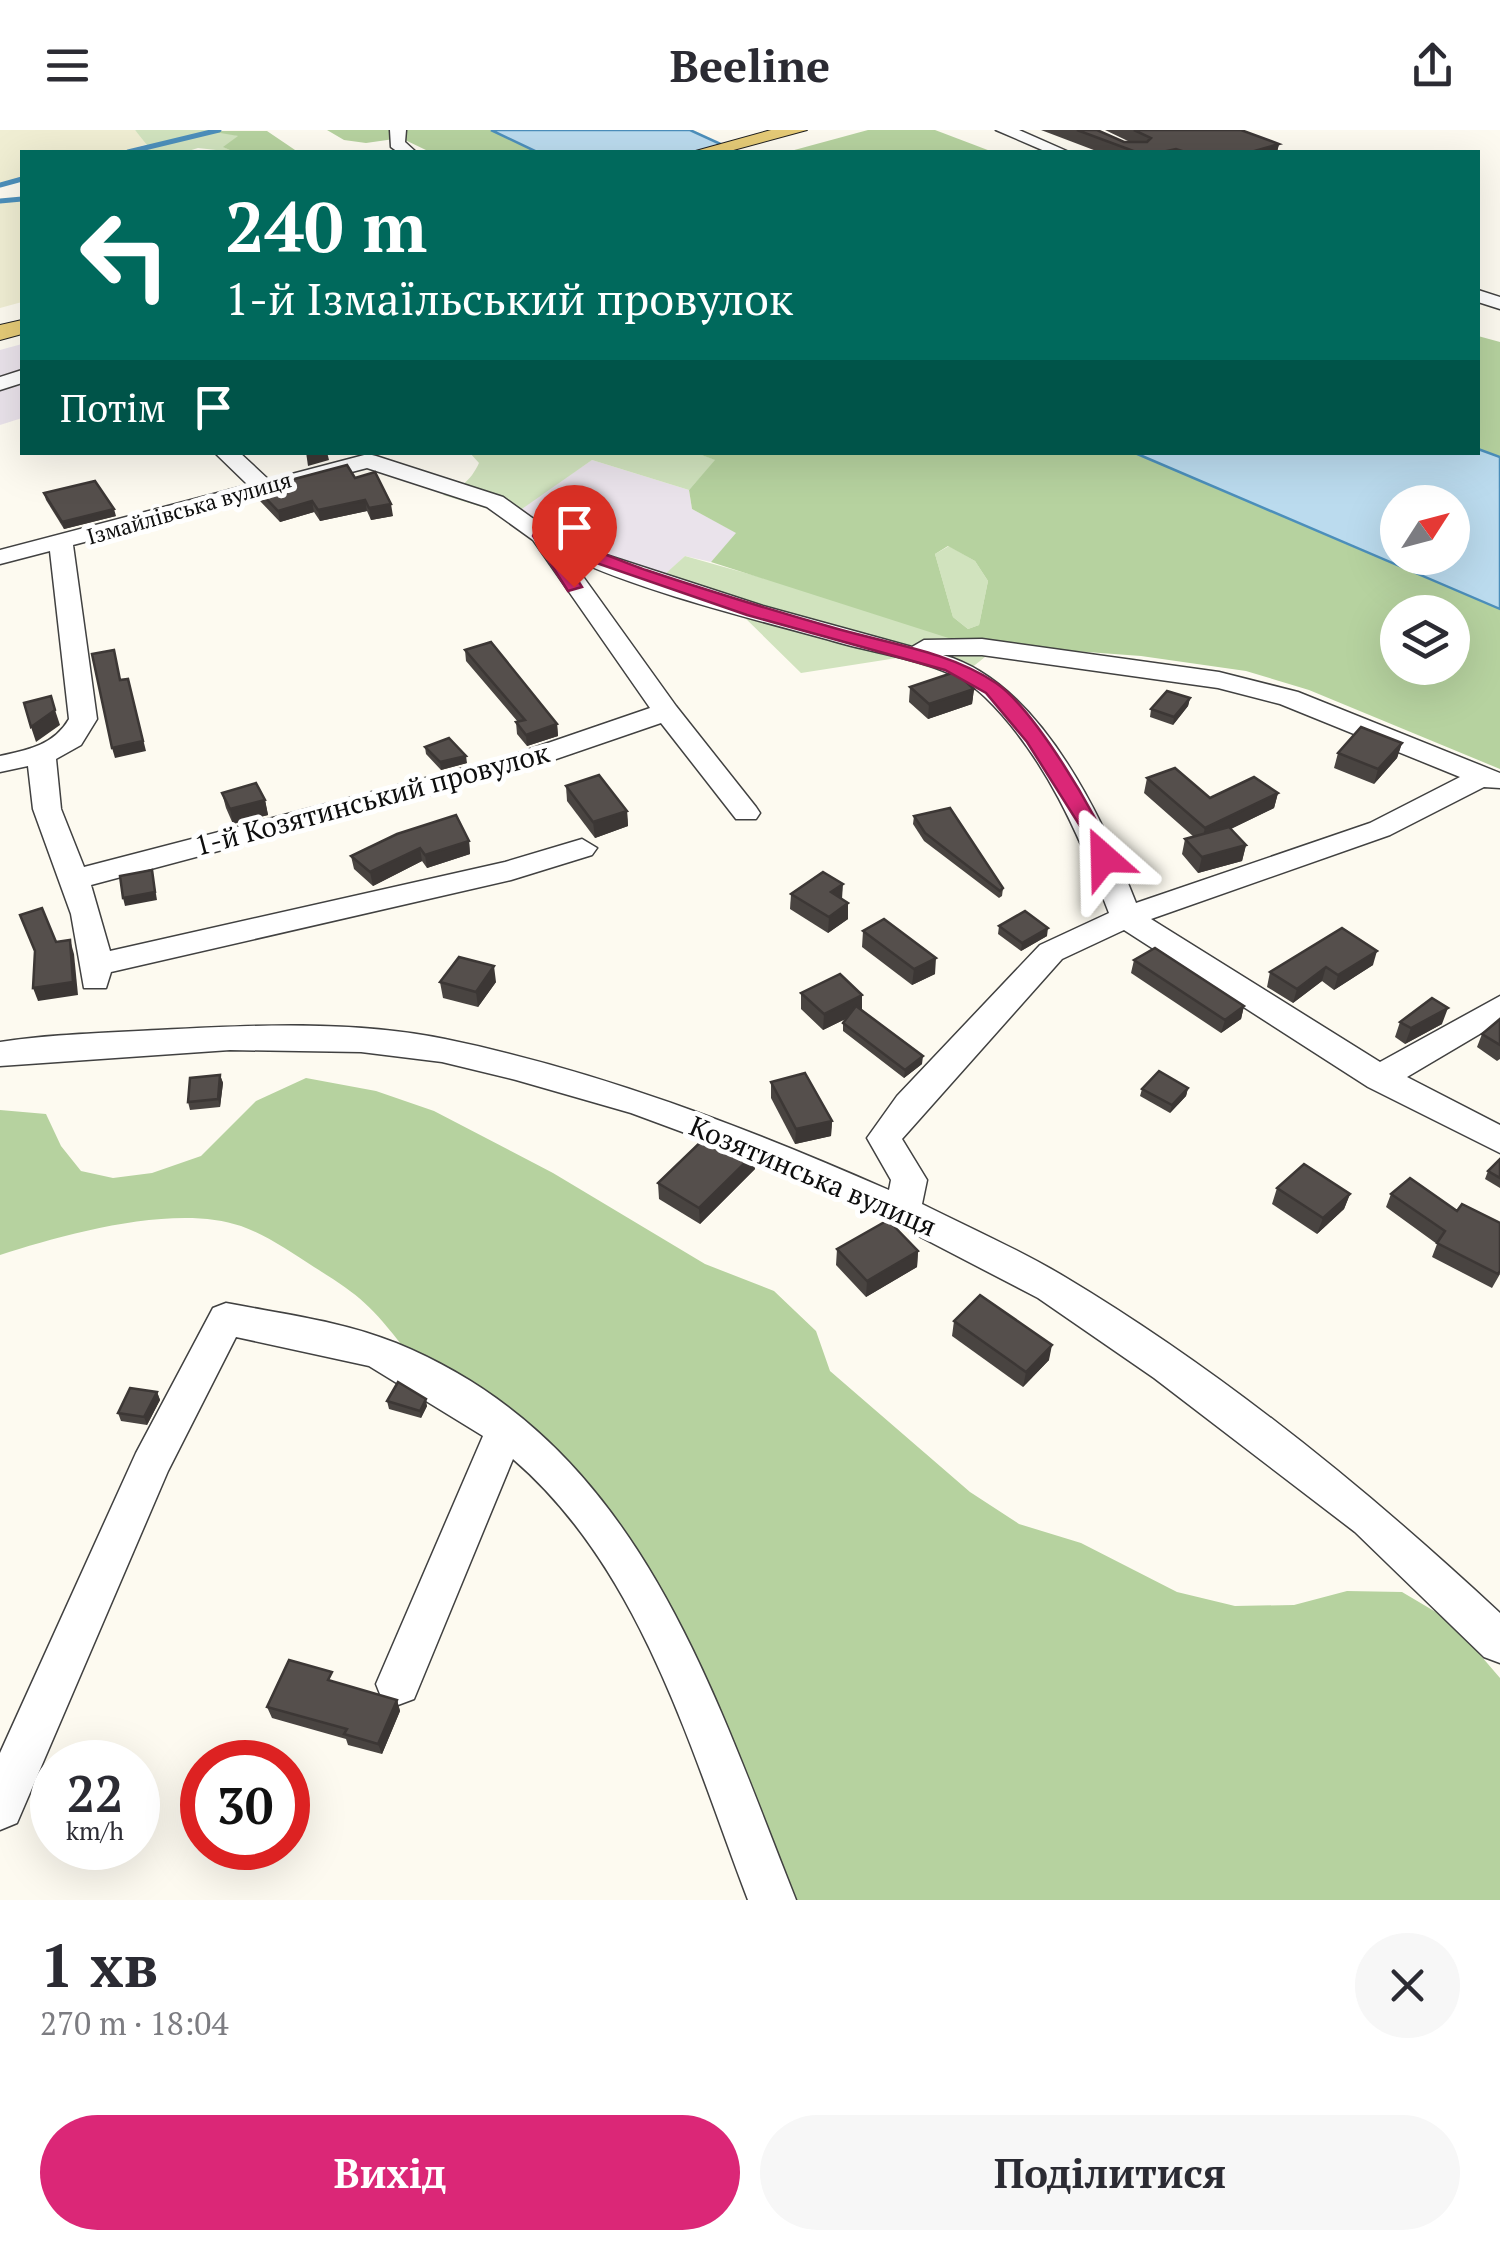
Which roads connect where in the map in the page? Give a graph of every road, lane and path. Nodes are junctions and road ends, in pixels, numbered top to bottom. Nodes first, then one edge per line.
1 (1004, 130) edge
2 (804, 132) edge
3 (712, 150) edge
4 (742, 150) edge
5 (1056, 150) edge
6 (229, 455) edge
7 (262, 486) junction
8 (541, 536) junction
9 (61, 544) junction
10 (0, 557) edge
11 (890, 648) junction
12 (666, 712) junction
13 (42, 755) junction
14 (0, 764) edge
15 (1492, 780) edge
16 (746, 814) dead end
17 (582, 848) dead end
18 (76, 879) junction
19 (1126, 917) junction
20 (1500, 1007) edge
21 (0, 1054) edge
22 (1380, 1078) junction
23 (1500, 1140) edge
24 (903, 1211) junction
25 (505, 1430) junction
26 (1500, 1642) edge
27 (398, 1684) dead end
28 (0, 1806) edge
29 (772, 1900) edge

1 - 5 street
2 - 3 main road
2 - 4 main road
6 - 7 street
7 - 8 street, Ізмайлівська вулиця
7 - 9 street, Ізмайлівська вулиця
8 - 11 street
8 - 12 street
9 - 10 street, Ізмайлівська вулиця
9 - 13 street
11 - 15 street
11 - 19 street
12 - 16 street
12 - 18 street, 1-й Козятинський провулок
13 - 14 street
13 - 18 street
15 - 19 street
17 - 18 street
19 - 22 street
19 - 24 street
20 - 22 street
21 - 24 street, Козятинська вулиця
22 - 23 street
24 - 26 street, Козятинська вулиця
25 - 27 street
25 - 28 street
25 - 29 street

